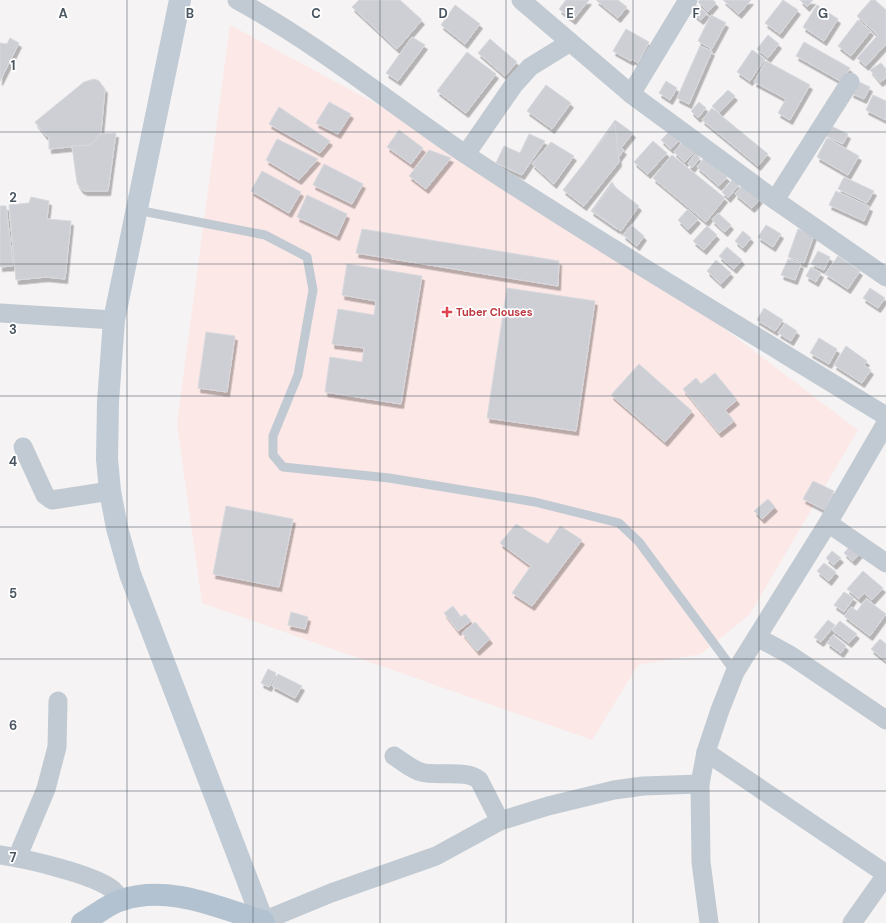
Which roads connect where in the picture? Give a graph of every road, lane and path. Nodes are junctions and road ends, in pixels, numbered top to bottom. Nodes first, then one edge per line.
1 (180, 0) edge
2 (237, 0) edge
3 (520, 0) edge
4 (688, 0) edge
5 (569, 43) junction
6 (850, 82) dead end
7 (632, 94) junction
8 (466, 154) junction
9 (775, 200) junction
10 (137, 210) junction
11 (886, 277) edge
12 (0, 313) edge
13 (114, 320) junction
14 (886, 416) edge
15 (886, 423) edge
16 (23, 448) dead end
17 (110, 491) junction
18 (828, 523) junction
19 (886, 563) edge
20 (758, 637) junction
21 (735, 672) junction
22 (58, 701) dead end
23 (886, 720) edge
24 (706, 752) junction
25 (394, 756) dead end
26 (700, 784) junction
27 (500, 821) junction
28 (8, 856) edge
29 (886, 874) edge
30 (121, 900) junction
31 (264, 922) edge
32 (82, 923) edge
33 (709, 923) edge
34 (852, 923) edge

1 - 10 main road
2 - 8 street
3 - 5 street
4 - 7 street
5 - 7 street
5 - 8 street
6 - 9 street
7 - 9 street
8 - 14 street
9 - 11 street
10 - 13 main road
10 - 21 lane
12 - 13 street
13 - 17 main road
15 - 18 street
16 - 17 street
17 - 31 main road
18 - 19 street
18 - 20 street
20 - 21 street
20 - 23 street
21 - 24 street
22 - 28 street
24 - 26 street
24 - 29 street
25 - 27 street
26 - 27 street
26 - 33 street
27 - 31 street
28 - 30 street
29 - 34 street
30 - 31 main road
30 - 32 main road

